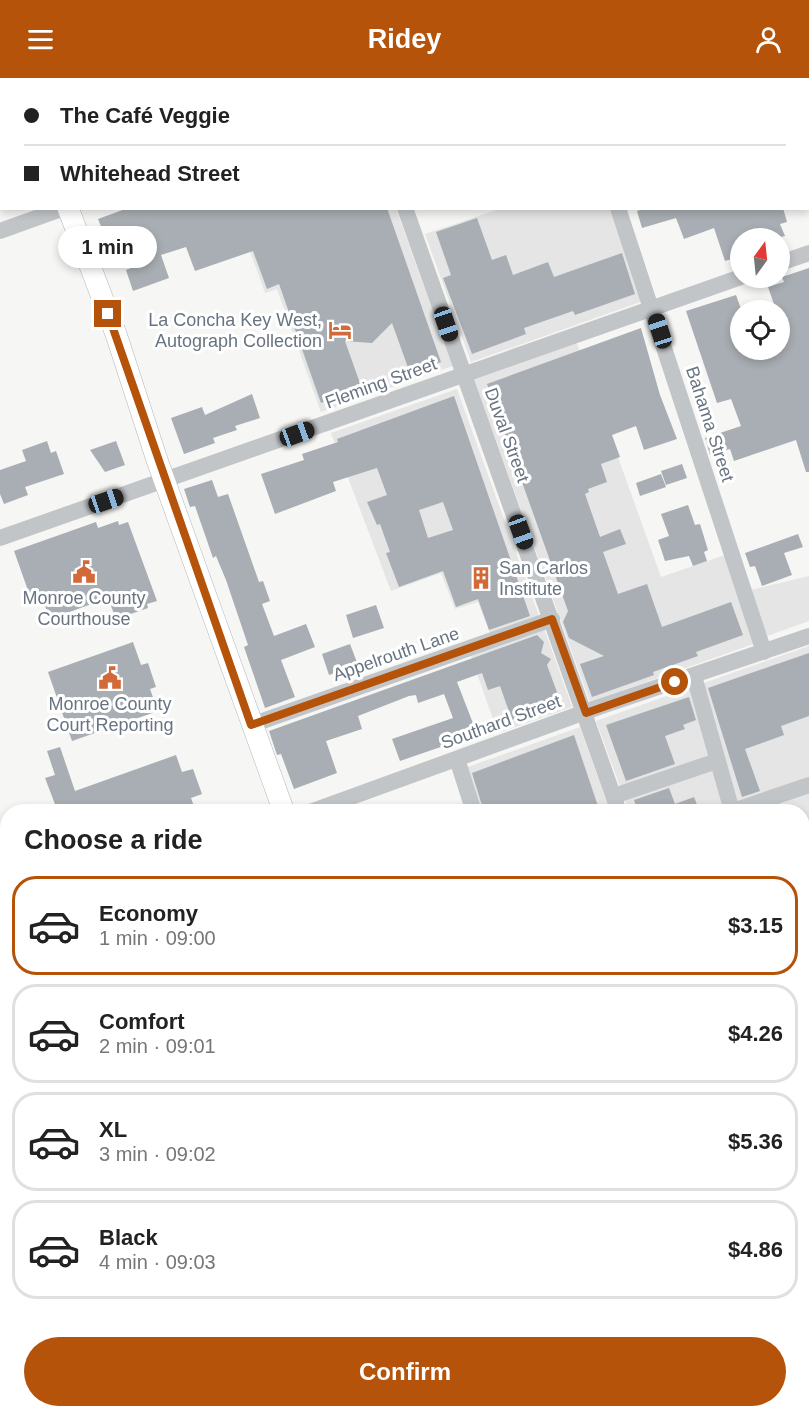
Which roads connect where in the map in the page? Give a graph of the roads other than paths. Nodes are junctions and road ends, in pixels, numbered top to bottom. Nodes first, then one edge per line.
1 (60, 210) edge
2 (67, 210) edge
3 (406, 210) edge
4 (619, 210) edge
5 (0, 231) edge
6 (809, 253) edge
7 (790, 260) edge
8 (730, 281) edge
9 (652, 308) junction
10 (464, 374) junction
11 (165, 481) junction
12 (0, 538) edge
13 (552, 619) junction
14 (809, 636) edge
15 (764, 652) junction
16 (693, 676) junction
17 (586, 713) junction
18 (251, 725) junction
19 (457, 759) junction
20 (717, 761) junction
21 (809, 785) edge
22 (281, 804) edge
23 (332, 804) edge
24 (471, 804) edge
25 (616, 804) edge
26 (729, 804) edge
27 (752, 804) edge

1 - 5 street
2 - 11 main road
3 - 10 street, Duval Street
4 - 9 street, Bahama Street
6 - 7 street
8 - 9 street, Fleming Street
9 - 10 street, Fleming Street
9 - 15 street, Bahama Street
10 - 11 street, Fleming Street
10 - 13 street, Duval Street
11 - 12 street, Fleming Street
11 - 18 main road
13 - 17 street, Duval Street
13 - 18 street, Appelrouth Lane
14 - 15 street, Southard Street
15 - 16 street, Southard Street
16 - 17 street, Southard Street
16 - 20 street
17 - 19 street, Southard Street
17 - 25 street, Duval Street
18 - 22 main road
19 - 23 street, Southard Street
19 - 24 street
20 - 25 street
20 - 26 street
21 - 27 street

